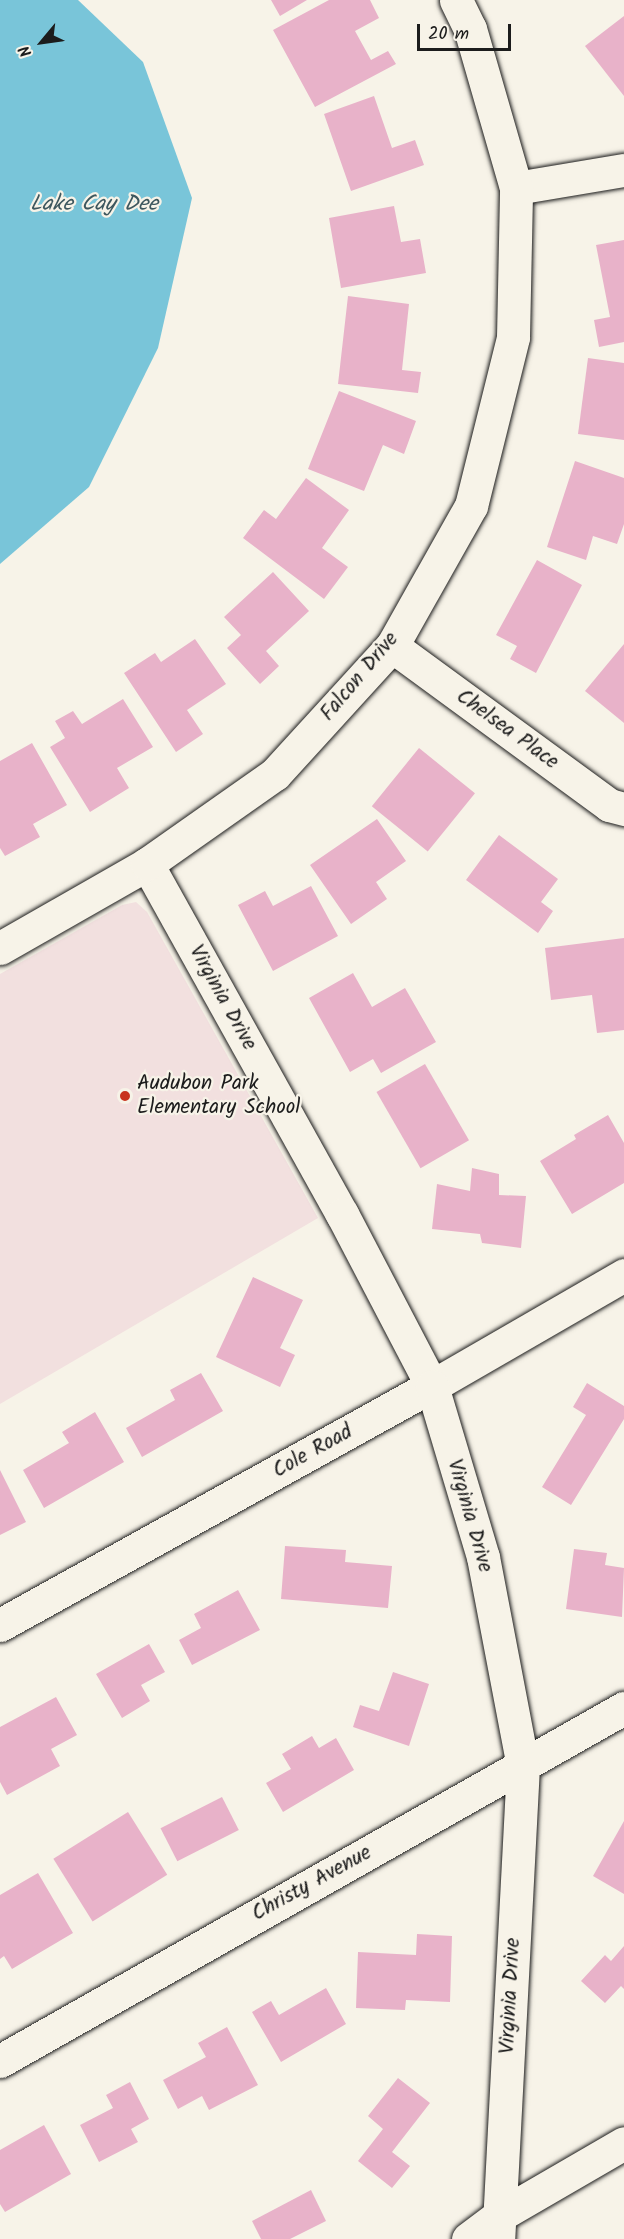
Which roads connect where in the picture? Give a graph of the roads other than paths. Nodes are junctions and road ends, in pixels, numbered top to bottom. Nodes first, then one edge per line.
1 (456, 0) edge
2 (624, 170) edge
3 (516, 188) junction
4 (392, 645) junction
5 (624, 809) edge
6 (147, 864) junction
7 (0, 948) edge
8 (624, 1275) edge
9 (432, 1386) junction
10 (0, 1625) edge
11 (624, 1708) edge
12 (523, 1766) junction
13 (0, 2061) edge
14 (624, 2143) edge
15 (499, 2227) edge
16 (468, 2239) edge

1 - 3 street, Falcon Drive
2 - 3 street
3 - 4 street, Falcon Drive
4 - 5 street, Chelsea Place
4 - 6 street, Falcon Drive
6 - 7 street, Falcon Drive
6 - 9 street, Virginia Drive
8 - 9 street, Cole Road
9 - 10 street, Cole Road
9 - 12 street, Virginia Drive
11 - 12 street, Christy Avenue
12 - 13 street, Christy Avenue
12 - 15 street, Virginia Drive
14 - 15 street
15 - 16 street

